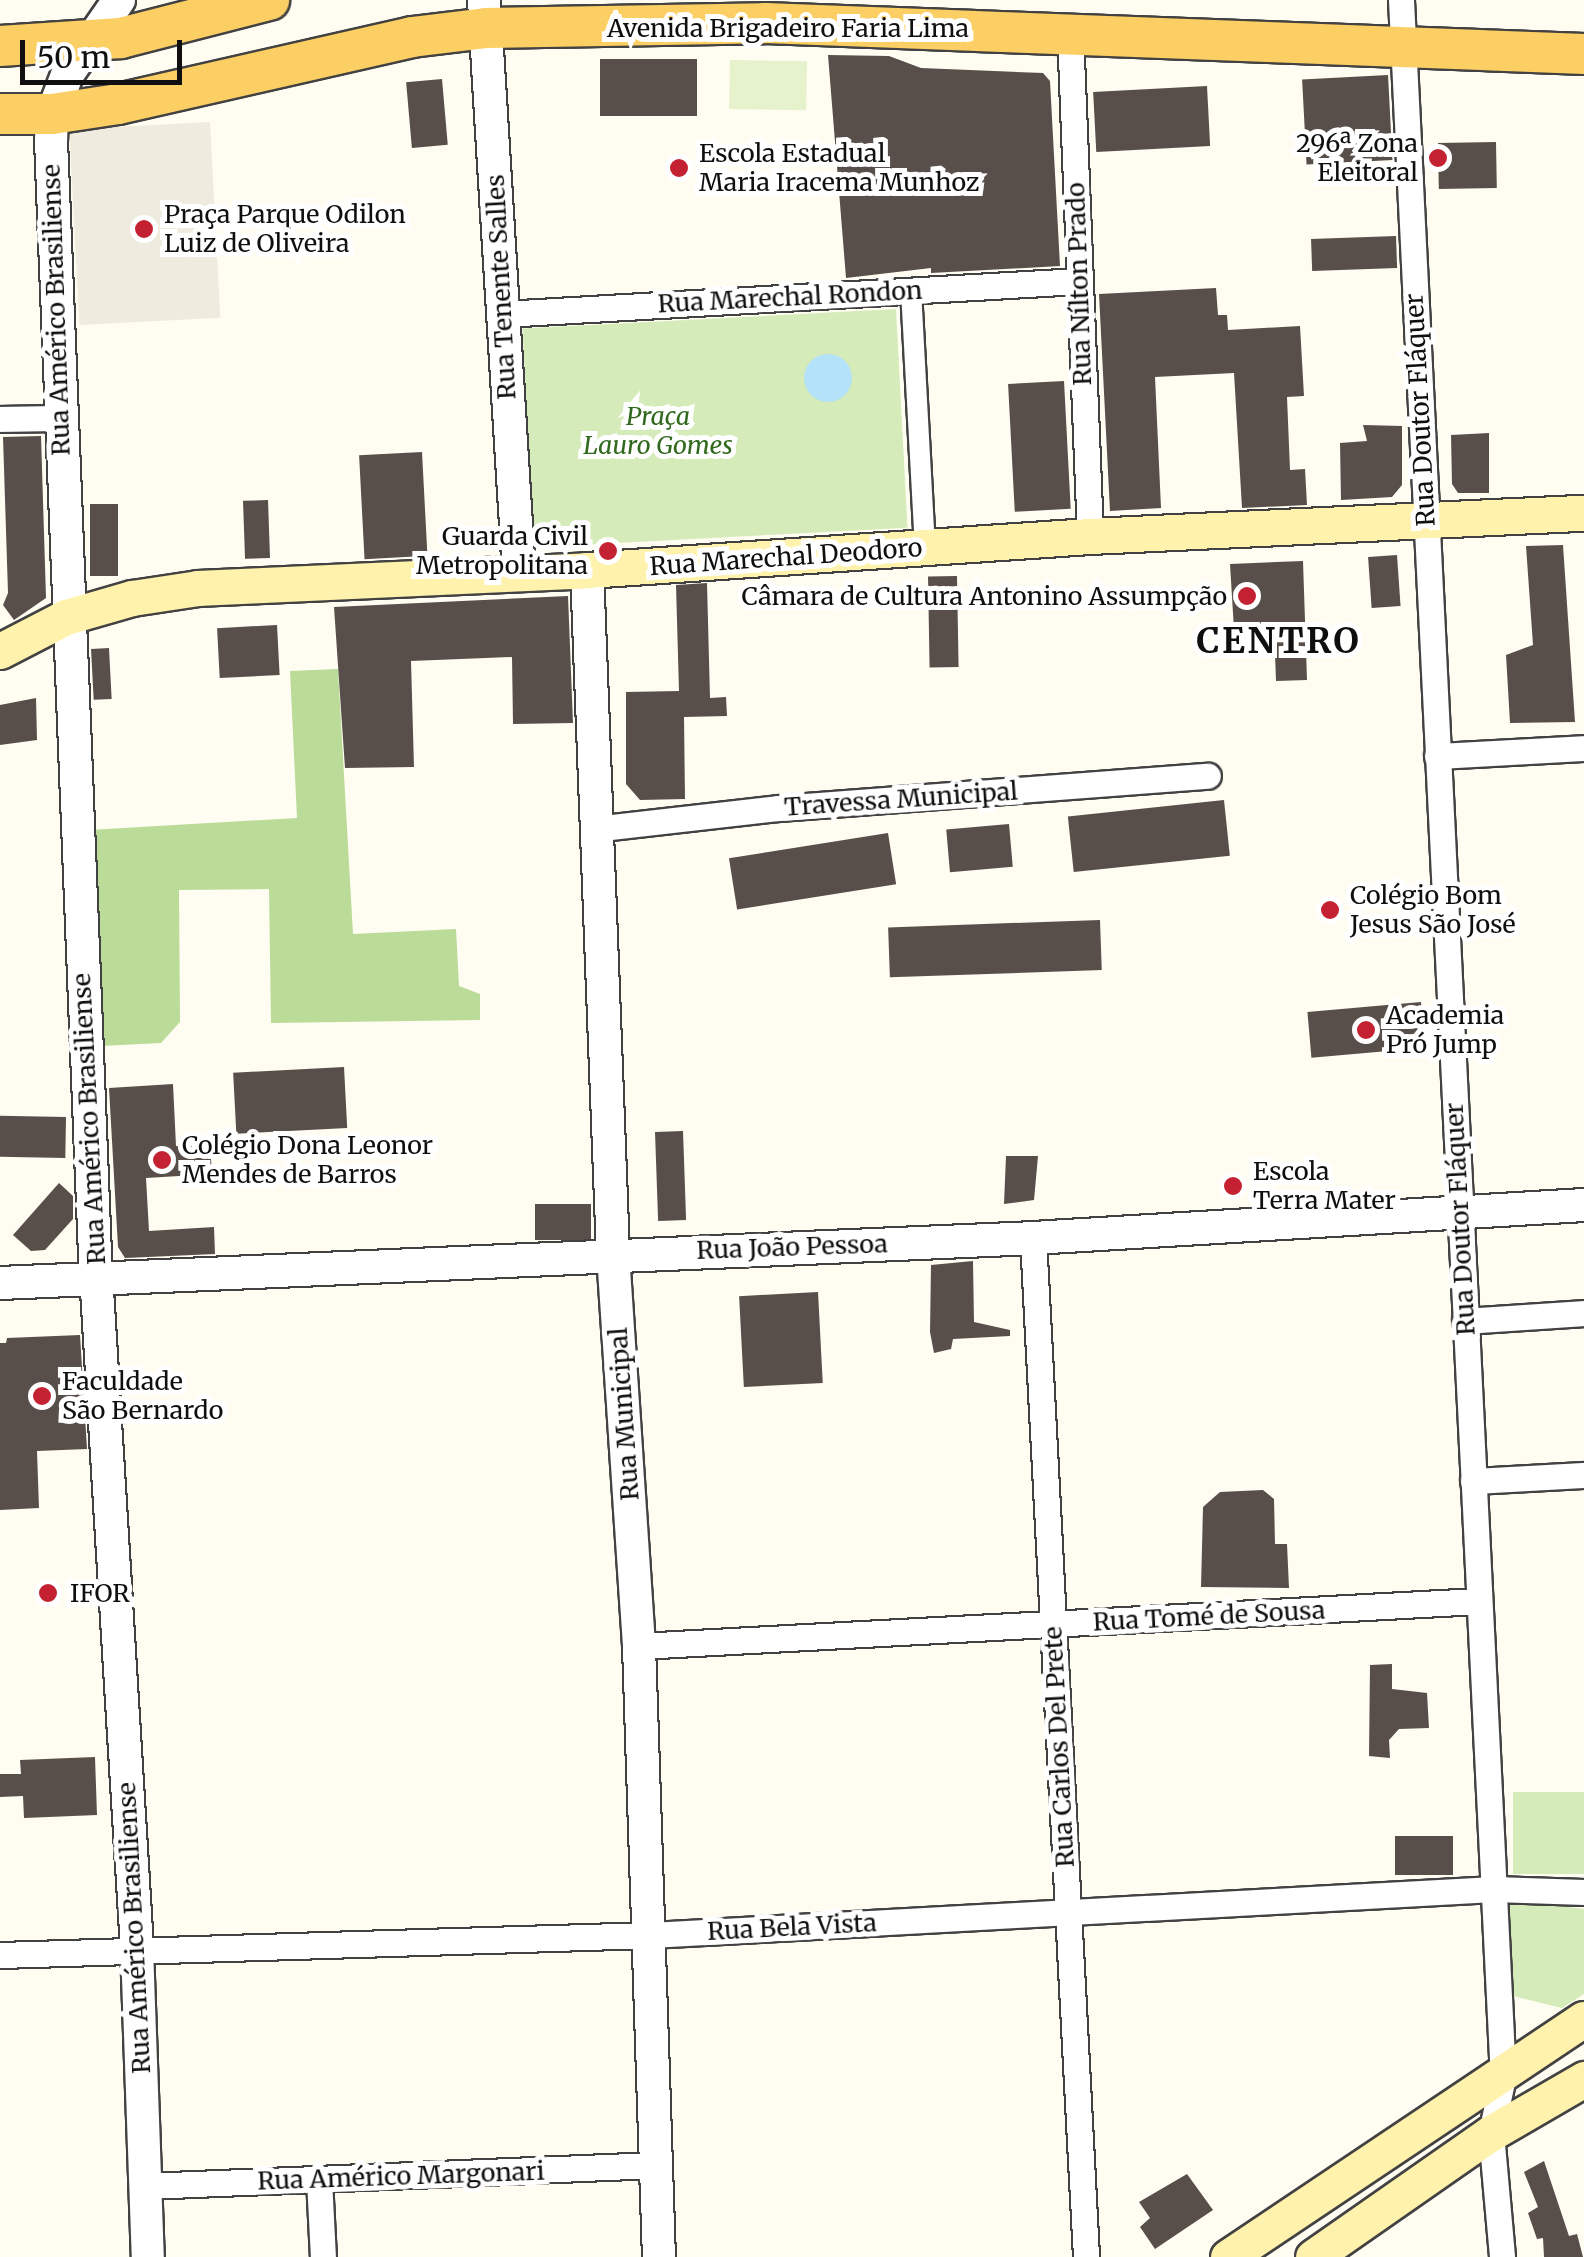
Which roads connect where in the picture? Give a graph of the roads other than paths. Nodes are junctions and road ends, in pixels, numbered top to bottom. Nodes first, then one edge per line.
1 (119, 0) edge
2 (269, 0) edge
3 (1400, 0) edge
4 (171, 11) edge
5 (485, 14) edge
6 (1070, 31) junction
7 (87, 44) junction
8 (0, 46) edge
9 (1402, 46) junction
10 (1584, 54) edge
11 (0, 114) edge
12 (52, 114) junction
13 (1078, 281) junction
14 (911, 290) junction
15 (503, 314) junction
16 (59, 418) junction
17 (0, 420) edge
18 (1584, 513) edge
19 (1426, 520) junction
20 (1090, 536) junction
21 (925, 547) junction
22 (586, 570) junction
23 (518, 574) junction
24 (66, 617) junction
25 (0, 650) edge
26 (1584, 748) edge
27 (1437, 756) junction
28 (1208, 776) dead end
29 (594, 828) junction
30 (1584, 1206) edge
31 (1460, 1213) junction
32 (1034, 1238) junction
33 (613, 1254) junction
34 (96, 1279) junction
35 (0, 1283) edge
36 (1584, 1313) edge
37 (1465, 1321) junction
38 (1584, 1475) edge
39 (1473, 1481) junction
40 (1479, 1601) junction
41 (1052, 1624) junction
42 (639, 1646) junction
43 (1494, 1890) junction
44 (1584, 1892) edge
45 (1068, 1914) junction
46 (650, 1934) junction
47 (136, 1948) junction
48 (0, 1955) edge
49 (1584, 2019) edge
50 (1503, 2077) junction
51 (1584, 2079) edge
52 (1491, 2133) junction
53 (656, 2165) junction
54 (319, 2179) junction
55 (146, 2186) junction
56 (148, 2257) edge
57 (322, 2257) edge
58 (660, 2257) edge
59 (1086, 2257) edge
60 (1228, 2257) edge
61 (1313, 2257) edge
62 (1502, 2257) edge

1 - 7 street, Rua Américo Brasiliense
2 - 4 main road
3 - 9 street, Rua Doutor Fláquer
4 - 7 main road
5 - 6 main road, Avenida Brigadeiro Faria Lima
5 - 12 main road, Avenida Brigadeiro Faria Lima
5 - 15 street, Rua Tenente Salles
6 - 9 main road, Avenida Brigadeiro Faria Lima
6 - 13 street, Rua Nílton Prado
7 - 8 main road
7 - 12 street, Rua Américo Brasiliense
9 - 10 main road, Avenida Brigadeiro Faria Lima
9 - 19 street, Rua Doutor Fláquer
11 - 12 main road, Avenida Brigadeiro Faria Lima
12 - 16 street, Rua Américo Brasiliense
13 - 14 street, Rua Marechal Rondon
13 - 20 street, Rua Nílton Prado
14 - 15 street, Rua Marechal Rondon
14 - 21 street
15 - 23 street, Rua Tenente Salles
16 - 17 street
16 - 24 street, Rua Américo Brasiliense
18 - 19 main road, Rua Marechal Deodoro
19 - 20 main road, Rua Marechal Deodoro
19 - 27 street, Rua Doutor Fláquer
20 - 21 main road, Rua Marechal Deodoro
21 - 22 main road, Rua Marechal Deodoro
22 - 23 main road, Rua Marechal Deodoro
22 - 29 street, Rua Municipal
23 - 24 main road, Rua Marechal Deodoro
24 - 25 main road, Rua Marechal Deodoro
24 - 34 street, Rua Américo Brasiliense
26 - 27 street
27 - 31 street, Rua Doutor Fláquer
28 - 29 street, Travessa Municipal
29 - 33 street, Rua Municipal
30 - 31 street, Rua João Pessoa
31 - 32 street, Rua João Pessoa
31 - 37 street, Rua Doutor Fláquer
32 - 33 street, Rua João Pessoa
32 - 41 street, Rua Carlos Del Prete
33 - 34 street, Rua João Pessoa
33 - 42 street, Rua Municipal
34 - 35 street, Rua João Pessoa
34 - 47 street, Rua Américo Brasiliense
36 - 37 street
37 - 39 street, Rua Doutor Fláquer
38 - 39 street
39 - 40 street, Rua Doutor Fláquer
40 - 41 street, Rua Tomé de Sousa
40 - 43 street, Rua Doutor Fláquer
41 - 42 street, Rua Tomé de Sousa
41 - 45 street, Rua Carlos Del Prete
42 - 46 street, Rua Municipal
43 - 44 street, Rua Bela Vista
43 - 45 street, Rua Bela Vista
43 - 50 street, Rua Doutor Fláquer
45 - 46 street, Rua Bela Vista
45 - 59 street, Rua Carlos Del Prete
46 - 47 street, Rua Bela Vista
46 - 53 street, Rua Municipal
47 - 48 street, Rua Bela Vista
47 - 55 street, Rua Américo Brasiliense
49 - 50 main road
50 - 52 street, Rua Doutor Fláquer
50 - 60 main road
51 - 52 main road
52 - 61 main road
52 - 62 street, Rua Doutor Fláquer
53 - 54 street, Rua Américo Margonari
53 - 58 street, Rua Municipal
54 - 55 street, Rua Américo Margonari
54 - 57 street
55 - 56 street, Rua Américo Brasiliense

